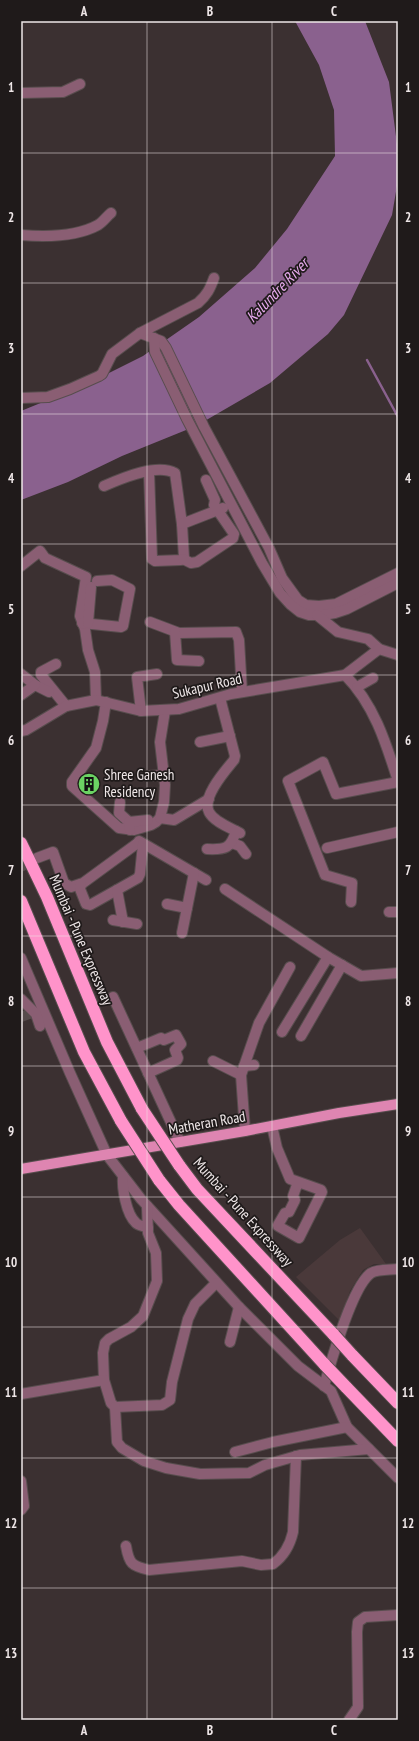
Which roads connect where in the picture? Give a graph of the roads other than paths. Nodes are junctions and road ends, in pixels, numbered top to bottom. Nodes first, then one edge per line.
1 (80, 89) dead end
2 (21, 93) edge
3 (111, 212) dead end
4 (21, 235) edge
5 (214, 278) dead end
6 (140, 333) junction
7 (156, 341) junction
8 (21, 398) edge
9 (149, 471) junction
10 (206, 480) dead end
11 (104, 486) dead end
12 (243, 501) junction
13 (231, 505) junction
14 (217, 510) junction
15 (182, 524) junction
16 (183, 559) junction
17 (21, 566) edge
18 (398, 573) edge
19 (398, 583) edge
20 (317, 615) junction
21 (150, 622) dead end
22 (85, 623) junction
23 (175, 632) junction
24 (379, 649) junction
25 (398, 656) edge
26 (199, 661) dead end
27 (56, 664) dead end
28 (21, 674) edge
29 (157, 674) dead end
30 (345, 675) junction
31 (373, 678) dead end
32 (35, 685) junction
33 (357, 687) junction
34 (49, 692) dead end
35 (242, 692) junction
36 (21, 695) edge
37 (100, 697) junction
38 (220, 698) junction
39 (66, 706) junction
40 (141, 711) junction
41 (165, 711) junction
42 (21, 732) edge
43 (230, 736) junction
44 (200, 742) dead end
45 (160, 765) junction
46 (148, 776) dead end
47 (398, 781) edge
48 (209, 799) junction
49 (120, 802) dead end
50 (156, 816) junction
51 (131, 828) junction
52 (398, 832) edge
53 (21, 842) edge
54 (141, 843) junction
55 (232, 843) junction
56 (326, 848) dead end
57 (207, 849) dead end
58 (246, 854) dead end
59 (37, 858) tunnel mouth
60 (194, 873) junction
61 (206, 880) dead end
62 (81, 884) junction
63 (225, 889) dead end
64 (117, 890) junction
65 (21, 901) edge
66 (352, 902) dead end
67 (167, 904) dead end
68 (187, 908) junction
69 (137, 924) dead end
70 (182, 932) dead end
71 (328, 957) junction
72 (21, 958) edge
73 (342, 966) junction
74 (290, 967) dead end
75 (398, 973) edge
76 (113, 997) dead end
77 (21, 999) edge
78 (36, 1011) junction
79 (40, 1026) dead end
80 (282, 1032) dead end
81 (301, 1036) dead end
82 (137, 1048) junction
83 (213, 1061) dead end
84 (246, 1069) junction
85 (148, 1073) junction
86 (398, 1104) edge
87 (272, 1126) junction
88 (246, 1131) junction
89 (180, 1142) junction
90 (107, 1155) junction
91 (21, 1169) edge
92 (123, 1176) junction
93 (298, 1182) junction
94 (147, 1206) junction
95 (148, 1228) junction
96 (398, 1269) edge
97 (216, 1283) junction
98 (239, 1307) junction
99 (230, 1342) dead end
100 (104, 1380) junction
101 (324, 1386) junction
102 (21, 1394) edge
103 (398, 1403) edge
104 (115, 1407) junction
105 (347, 1427) junction
106 (398, 1441) edge
107 (369, 1449) junction
108 (235, 1452) dead end
109 (296, 1456) junction
110 (398, 1478) edge
111 (21, 1481) edge
112 (21, 1510) edge
113 (126, 1546) dead end
114 (398, 1615) edge
115 (349, 1720) edge

1 - 2 street
3 - 4 street
5 - 6 street
6 - 7 street
6 - 8 street
7 - 12 street
7 - 13 street
9 - 11 street
9 - 15 street
9 - 16 street
10 - 14 street
12 - 13 street
12 - 18 street
13 - 14 street
13 - 20 street
14 - 15 street
14 - 16 street
15 - 16 street
17 - 22 street
19 - 20 street
20 - 24 street
21 - 23 street
22 - 22 street
22 - 37 street
23 - 26 street
23 - 35 street
24 - 25 street
24 - 30 street, Sukapur Road
27 - 39 street
28 - 32 street
29 - 40 street
30 - 33 street
30 - 35 street, Sukapur Road
31 - 33 street
32 - 34 street
32 - 36 street
33 - 47 street
35 - 38 street, Sukapur Road
37 - 39 street, Sukapur Road
37 - 40 street, Sukapur Road
37 - 51 street
38 - 41 street, Sukapur Road
38 - 43 street
39 - 42 street, Sukapur Road
40 - 41 street, Sukapur Road
41 - 45 street
43 - 44 street
43 - 48 street
45 - 46 street
45 - 50 street
47 - 66 street
48 - 50 street
48 - 55 street
49 - 51 street
50 - 51 street
51 - 54 street
52 - 56 street
53 - 103 highway, Mumbai - Pune Expressway, bridge
54 - 60 street
54 - 62 street
54 - 64 street
55 - 57 street
55 - 58 street
59 - 62 street
60 - 61 street
60 - 68 street
62 - 64 street
63 - 71 street
64 - 69 street
65 - 106 highway, bridge
67 - 68 street
68 - 70 street
71 - 73 street
71 - 80 street
72 - 78 street
73 - 75 street
73 - 81 street
74 - 84 street
76 - 82 street
77 - 78 street
78 - 79 street
78 - 90 street
82 - 85 street
82 - 85 street
83 - 84 street
84 - 88 street
85 - 89 street
86 - 87 main road, Matheran Road
87 - 88 main road, Matheran Road
87 - 93 street
88 - 89 main road, Matheran Road
89 - 90 main road, Matheran Road
90 - 91 main road, Matheran Road
90 - 92 street
92 - 94 street
92 - 95 street
93 - 93 street
94 - 95 street
94 - 97 street
95 - 100 street
96 - 101 street
97 - 98 street
97 - 104 street
98 - 99 street
98 - 101 street
100 - 102 street
100 - 104 street
101 - 105 street
104 - 109 street
105 - 107 street
105 - 108 street
107 - 109 street
107 - 110 street
109 - 113 street
111 - 112 street
114 - 115 street

